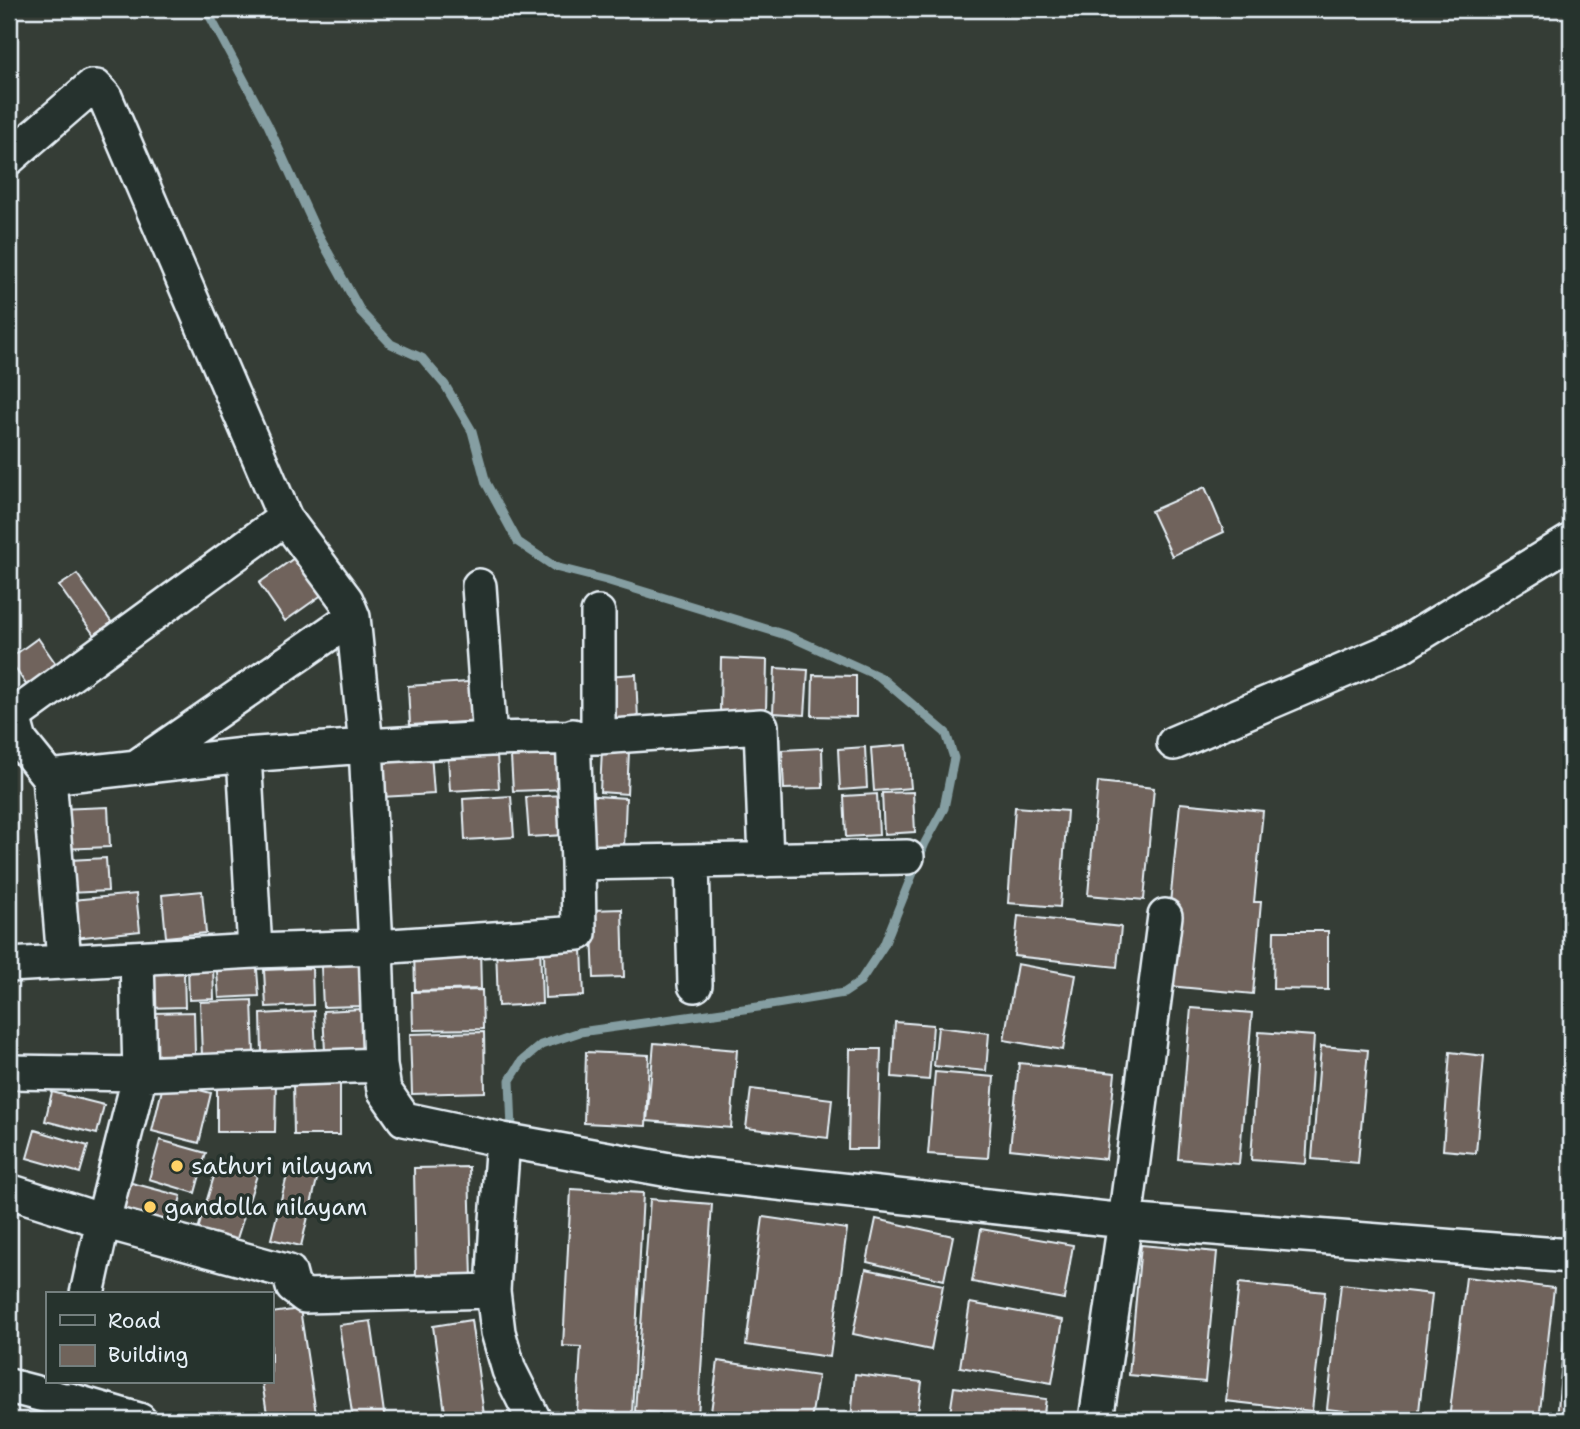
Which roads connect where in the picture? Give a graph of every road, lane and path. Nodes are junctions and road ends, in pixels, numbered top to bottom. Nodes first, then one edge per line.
1 (9, 154) edge
2 (285, 518) junction
3 (1571, 541) edge
4 (479, 586) dead end
5 (598, 613) dead end
6 (353, 617) junction
7 (585, 737) junction
8 (490, 739) junction
9 (1174, 743) dead end
10 (366, 746) junction
11 (244, 755) junction
12 (137, 767) junction
13 (49, 777) junction
14 (907, 857) dead end
15 (765, 860) junction
16 (692, 861) junction
17 (578, 863) junction
18 (1165, 916) dead end
19 (376, 947) junction
20 (255, 951) junction
21 (137, 958) junction
22 (64, 961) junction
23 (9, 965) edge
24 (695, 985) dead end
25 (380, 1065) junction
26 (9, 1072) edge
27 (140, 1074) junction
28 (503, 1140) junction
29 (9, 1191) edge
30 (103, 1221) junction
31 (1125, 1221) junction
32 (1571, 1256) edge
33 (493, 1291) junction
34 (87, 1292) edge
35 (9, 1386) edge
36 (63, 1401) edge
37 (139, 1420) edge
38 (534, 1420) edge
39 (1096, 1420) edge

1 - 2 street
2 - 6 street
2 - 13 street
3 - 9 street
4 - 8 street
5 - 7 street
6 - 10 street
6 - 12 street
7 - 8 street
7 - 15 street
7 - 17 street
8 - 10 street
10 - 11 street
10 - 19 street
11 - 12 street
11 - 20 street
12 - 13 street
13 - 22 street
14 - 15 street
15 - 16 street
16 - 17 street
16 - 24 street
17 - 19 street
18 - 31 street
19 - 20 street
19 - 25 street
20 - 21 street
21 - 22 street
21 - 27 street
22 - 23 street
25 - 27 street
25 - 28 street
26 - 27 street
27 - 30 street
28 - 31 street
28 - 33 street
29 - 30 street
30 - 33 street
30 - 34 street
31 - 32 street
31 - 39 street
33 - 38 street
35 - 36 street
36 - 37 street

